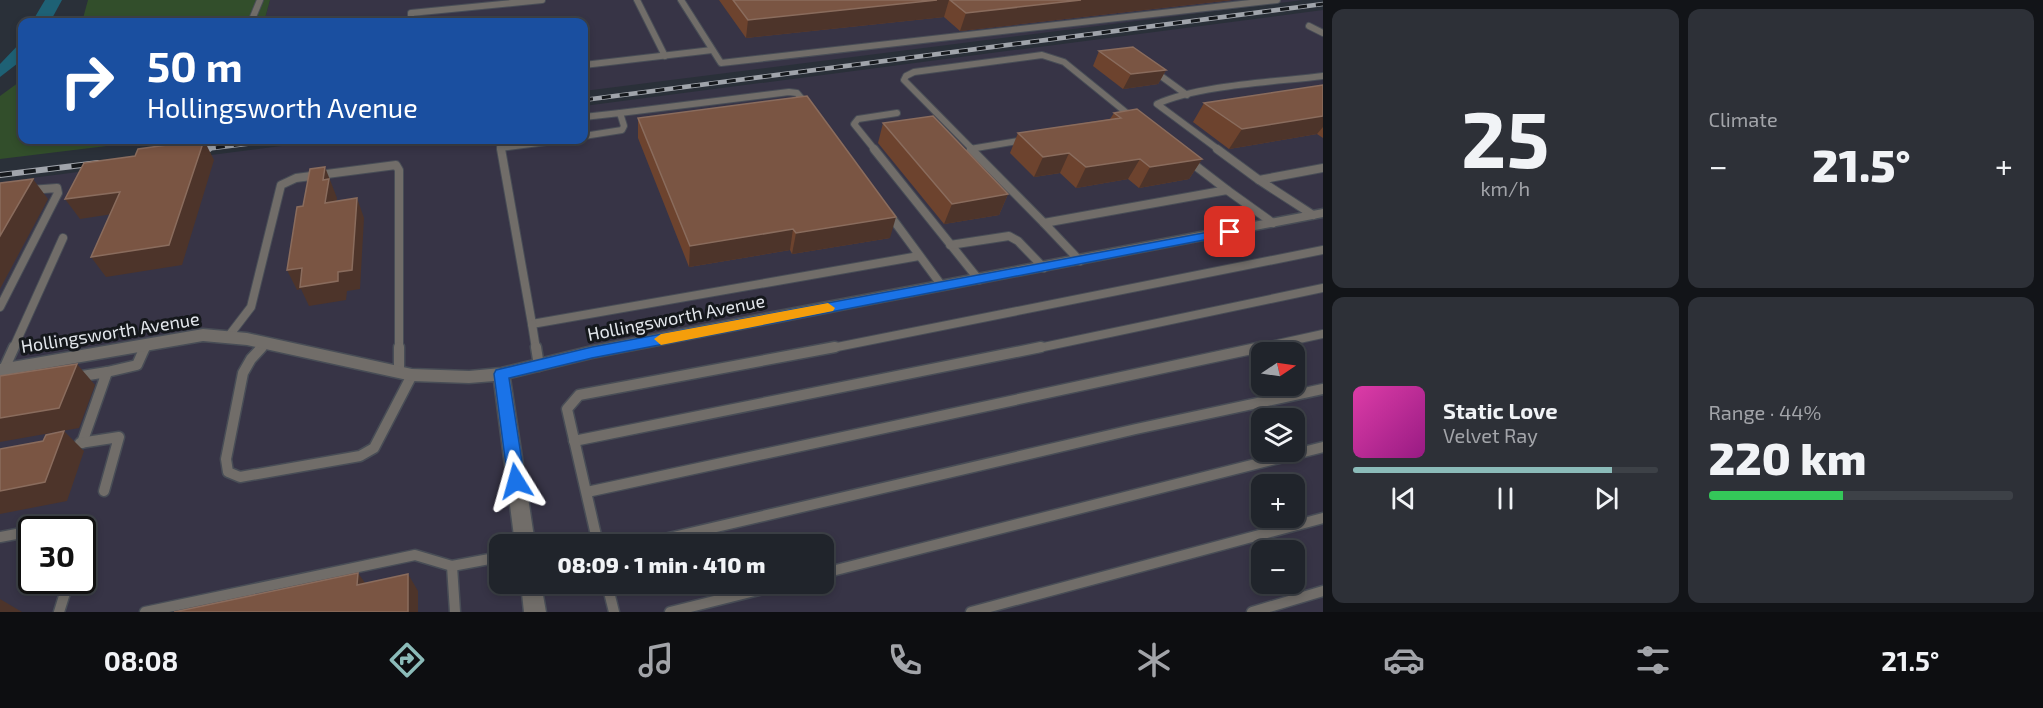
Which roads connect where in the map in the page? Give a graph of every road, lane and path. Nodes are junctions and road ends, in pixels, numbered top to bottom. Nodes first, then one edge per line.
1 (260, 0) edge
2 (542, 0) edge
3 (637, 0) edge
4 (681, 0) edge
5 (1276, 0) edge
6 (253, 18) edge
7 (411, 18) edge
8 (1309, 26) dead end
9 (1323, 33) edge
10 (712, 50) junction
11 (665, 56) junction
12 (588, 65) edge
13 (1148, 68) edge
14 (1323, 76) edge
15 (1187, 95) junction
16 (620, 112) junction
17 (897, 113) dead end
18 (814, 114) edge
19 (588, 116) edge
20 (1126, 123) edge
21 (588, 135) edge
22 (1037, 138) edge
23 (500, 144) edge
24 (970, 149) junction
25 (1181, 154) edge
26 (1323, 168) edge
27 (1259, 180) junction
28 (1227, 190) junction
29 (21, 191) edge
30 (881, 204) edge
31 (1318, 214) edge
32 (1273, 223) junction
33 (1044, 224) junction
34 (63, 238) dead end
35 (950, 245) junction
36 (1323, 250) edge
37 (919, 256) junction
38 (1080, 261) junction
39 (1044, 268) junction
40 (978, 280) junction
41 (942, 286) junction
42 (1323, 288) edge
43 (0, 307) edge
44 (532, 324) junction
45 (1323, 334) edge
46 (228, 337) junction
47 (266, 343) junction
48 (147, 344) junction
49 (538, 366) junction
50 (2, 370) edge
51 (108, 372) junction
52 (405, 373) junction
53 (501, 374) junction
54 (64, 379) edge
55 (1323, 388) edge
56 (574, 441) junction
57 (82, 443) junction
58 (70, 445) dead end
59 (1323, 447) edge
60 (104, 491) dead end
61 (587, 492) junction
62 (1323, 518) edge
63 (18, 534) edge
64 (524, 534) edge
65 (596, 534) edge
66 (686, 534) edge
67 (0, 537) edge
68 (489, 559) edge
69 (453, 566) junction
70 (834, 570) edge
71 (1323, 591) edge
72 (65, 594) edge
73 (532, 594) edge
74 (610, 594) edge
75 (743, 594) edge
76 (59, 612) edge
77 (146, 612) edge
78 (455, 612) edge
79 (535, 612) edge
80 (614, 612) edge
81 (670, 612) edge
82 (970, 612) edge
83 (1252, 612) edge

1 - 6 lane
2 - 7 lane
3 - 11 lane
4 - 10 lane
5 - 10 lane
8 - 9 lane
10 - 11 lane
11 - 12 lane
13 - 15 lane
14 - 15 lane
15 - 27 lane
16 - 18 lane
16 - 19 lane
16 - 21 lane
17 - 35 lane
20 - 24 lane
22 - 24 lane
23 - 44 lane
24 - 33 lane
25 - 28 lane
26 - 27 lane
27 - 31 lane
28 - 32 lane
28 - 33 lane
29 - 43 lane
30 - 37 lane
31 - 32 street, Hollingsworth Avenue
32 - 38 street, Hollingsworth Avenue
33 - 38 lane
34 - 50 lane
35 - 39 lane
35 - 40 lane
36 - 56 lane
37 - 41 lane
37 - 44 lane
38 - 39 street, Hollingsworth Avenue
39 - 40 street, Hollingsworth Avenue
40 - 41 street, Hollingsworth Avenue
41 - 49 street, Hollingsworth Avenue
42 - 56 lane
44 - 49 lane
45 - 61 lane
46 - 47 street, Hollingsworth Avenue
46 - 48 street, Hollingsworth Avenue
46 - 52 lane
47 - 52 street, Hollingsworth Avenue
47 - 52 lane
48 - 50 street, Hollingsworth Avenue
48 - 51 lane
49 - 53 street, Hollingsworth Avenue
51 - 54 lane
51 - 57 lane
52 - 53 street, Hollingsworth Avenue
53 - 64 street
55 - 66 lane
56 - 61 lane
57 - 58 lane
57 - 60 lane
59 - 70 lane
61 - 65 lane
62 - 82 lane
63 - 67 lane
68 - 69 lane
69 - 77 lane
69 - 78 lane
71 - 83 lane
72 - 76 lane
73 - 79 street
74 - 80 lane
75 - 81 lane

